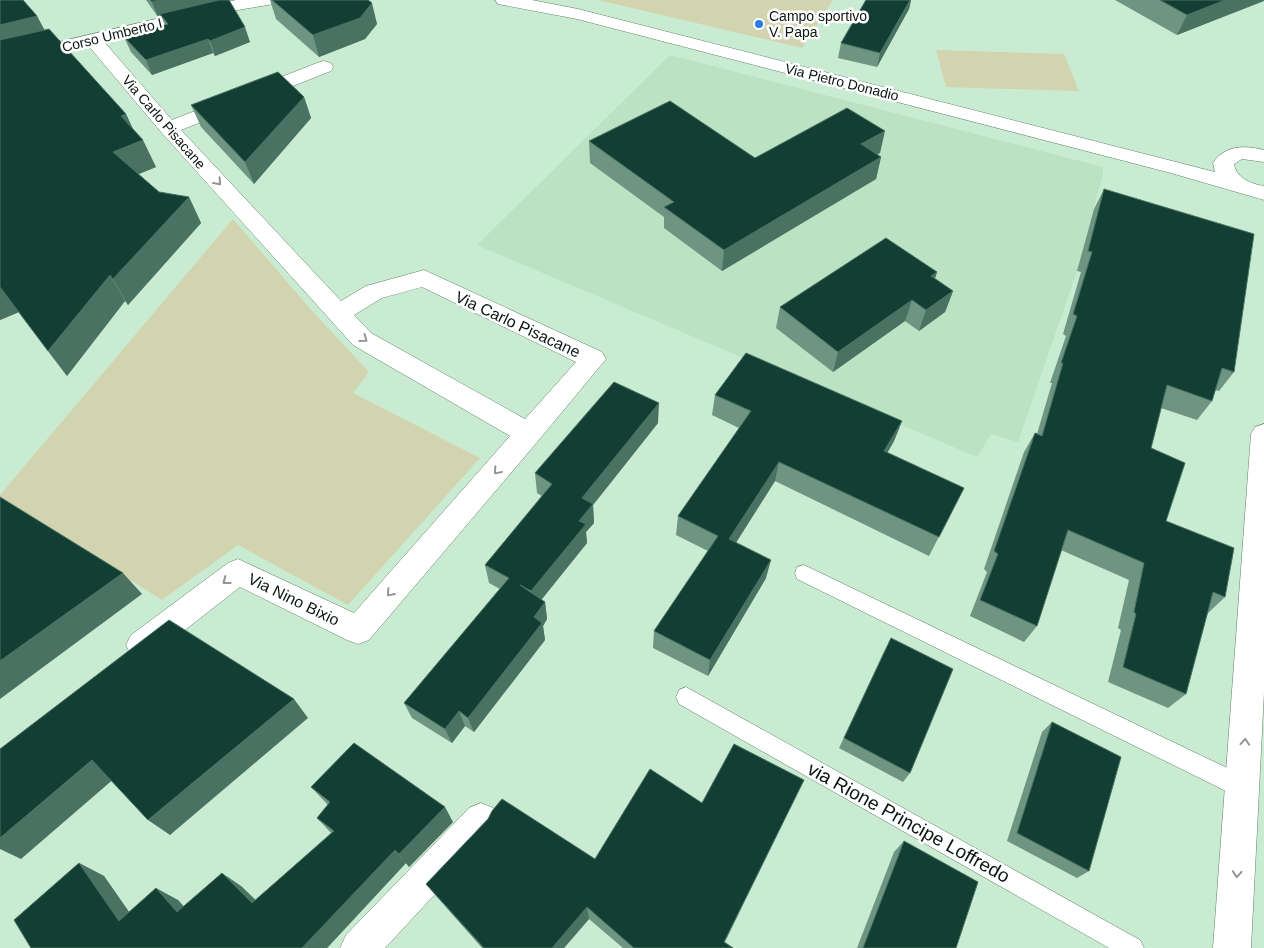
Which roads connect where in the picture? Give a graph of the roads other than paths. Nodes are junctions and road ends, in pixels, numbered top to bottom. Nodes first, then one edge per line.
1 (245, 0) edge
2 (268, 0) edge
3 (504, 0) edge
4 (225, 8) junction
5 (93, 40) junction
6 (0, 62) edge
7 (324, 67) dead end
8 (168, 128) junction
9 (1259, 152) edge
10 (1226, 158) junction
11 (1178, 168) junction
12 (1239, 186) junction
13 (1264, 193) edge
14 (338, 313) junction
15 (529, 434) junction
16 (1264, 434) edge
17 (804, 573) dead end
18 (119, 663) edge
19 (686, 697) dead end
20 (1242, 787) junction
21 (481, 820) dead end
22 (1252, 830) edge
23 (360, 948) edge
24 (1132, 948) edge
25 (1232, 948) edge

1 - 4 street, Corso Umberto I
2 - 4 street, Corso Umberto I
3 - 11 street, Via Pietro Donadio
4 - 5 street, Corso Umberto I
5 - 6 street, Corso Umberto I
5 - 8 street, Via Carlo Pisacane
7 - 8 street
8 -> 14 street, Via Carlo Pisacane
9 - 10 street, Via Pietro Donadio
10 - 11 street, Via Pietro Donadio
10 - 12 street
11 - 12 street, Via Pietro Donadio
12 - 13 street, Via Pietro Donadio
14 -> 15 street, Via Carlo Pisacane
14 - 15 street, Via Carlo Pisacane
15 -> 18 street, Via Nino Bixio
20 -> 16 street
17 - 20 lane
19 - 24 lane, via Rione Principe Loffredo
20 - 22 street
21 - 23 street
22 -> 25 street

